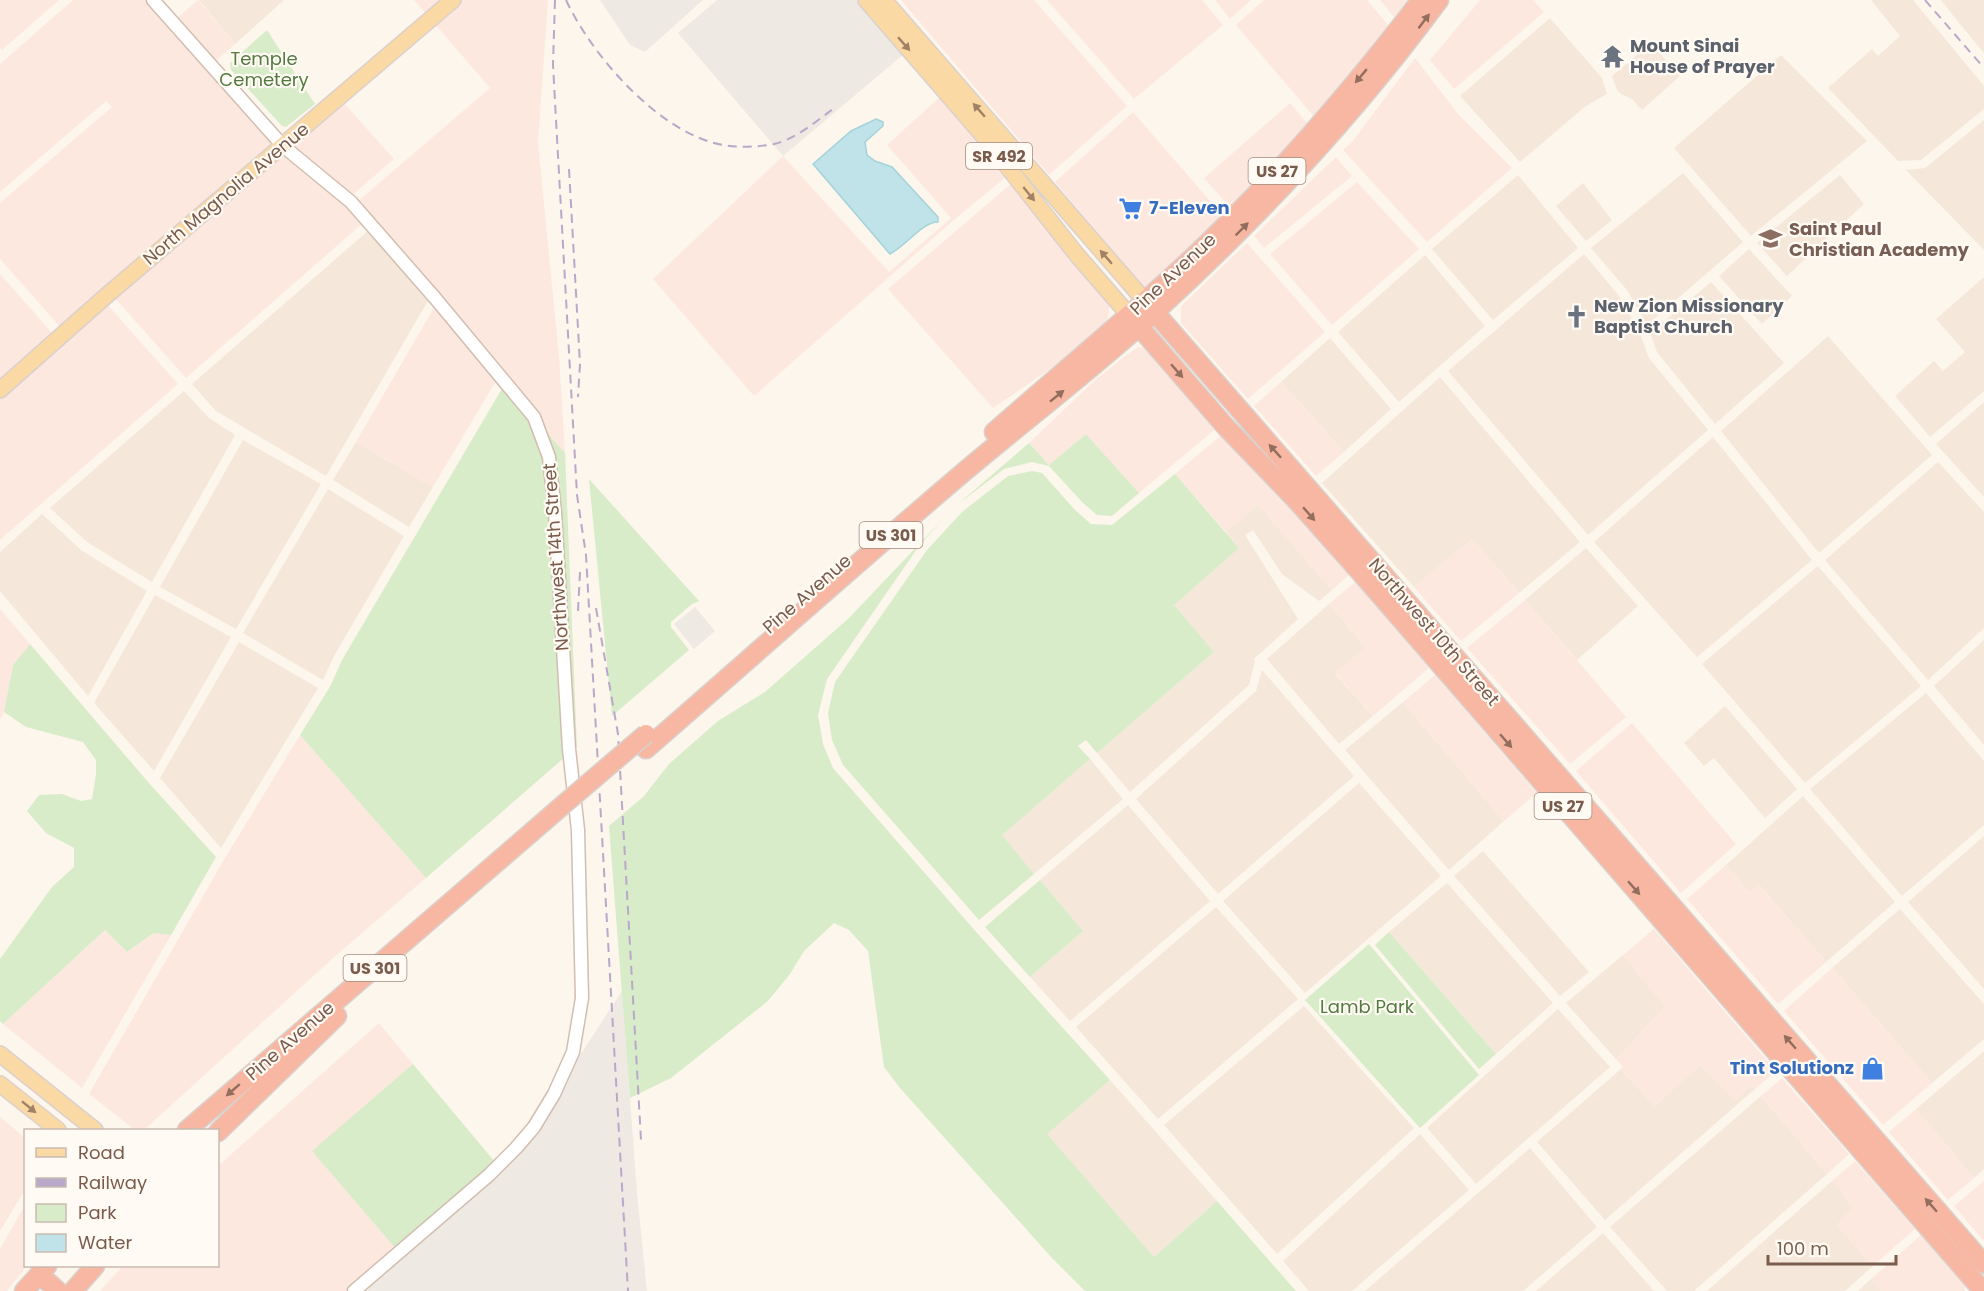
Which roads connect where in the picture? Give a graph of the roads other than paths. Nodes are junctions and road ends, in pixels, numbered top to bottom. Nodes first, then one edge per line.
1 (153, 0) edge
2 (453, 0) edge
3 (866, 0) edge
4 (884, 0) edge
5 (1422, 0) edge
6 (1439, 0) edge
7 (283, 146) junction
8 (1150, 307) junction
9 (1134, 321) junction
10 (0, 390) edge
11 (0, 1054) edge
12 (0, 1067) edge
13 (269, 1069) junction
14 (23, 1073) junction
15 (0, 1084) edge
16 (56, 1129) edge
17 (93, 1129) edge
18 (190, 1129) edge
19 (219, 1131) edge
20 (1984, 1264) edge
21 (94, 1267) edge
22 (43, 1270) edge
23 (24, 1291) edge
24 (58, 1291) edge
25 (73, 1291) edge
26 (354, 1291) edge
27 (1983, 1291) edge

1 - 7 street, Northwest 14th Street
2 - 7 main road, North Magnolia Avenue
3 -> 9 main road, SR 492
8 -> 4 main road, Northwest 10th Street / SR 492
5 -> 8 highway, Pine Avenue / US 27
8 -> 6 highway, Pine Avenue / US 27
7 - 10 main road, North Magnolia Avenue
7 - 26 street, Northwest 14th Street
8 - 9 highway, Pine Avenue / US 27
20 -> 8 highway, Northwest 10th Street / US 27
9 - 13 highway, Pine Avenue / US 301, bridge
9 -> 27 highway, Northwest 10th Street / US 27
11 - 14 main road
12 - 14 main road
13 -> 18 highway, Pine Avenue / US 301
13 - 19 highway, Pine Avenue / US 301
14 - 17 main road
15 -> 16 main road
21 - 25 highway
22 - 23 highway
22 - 24 highway

